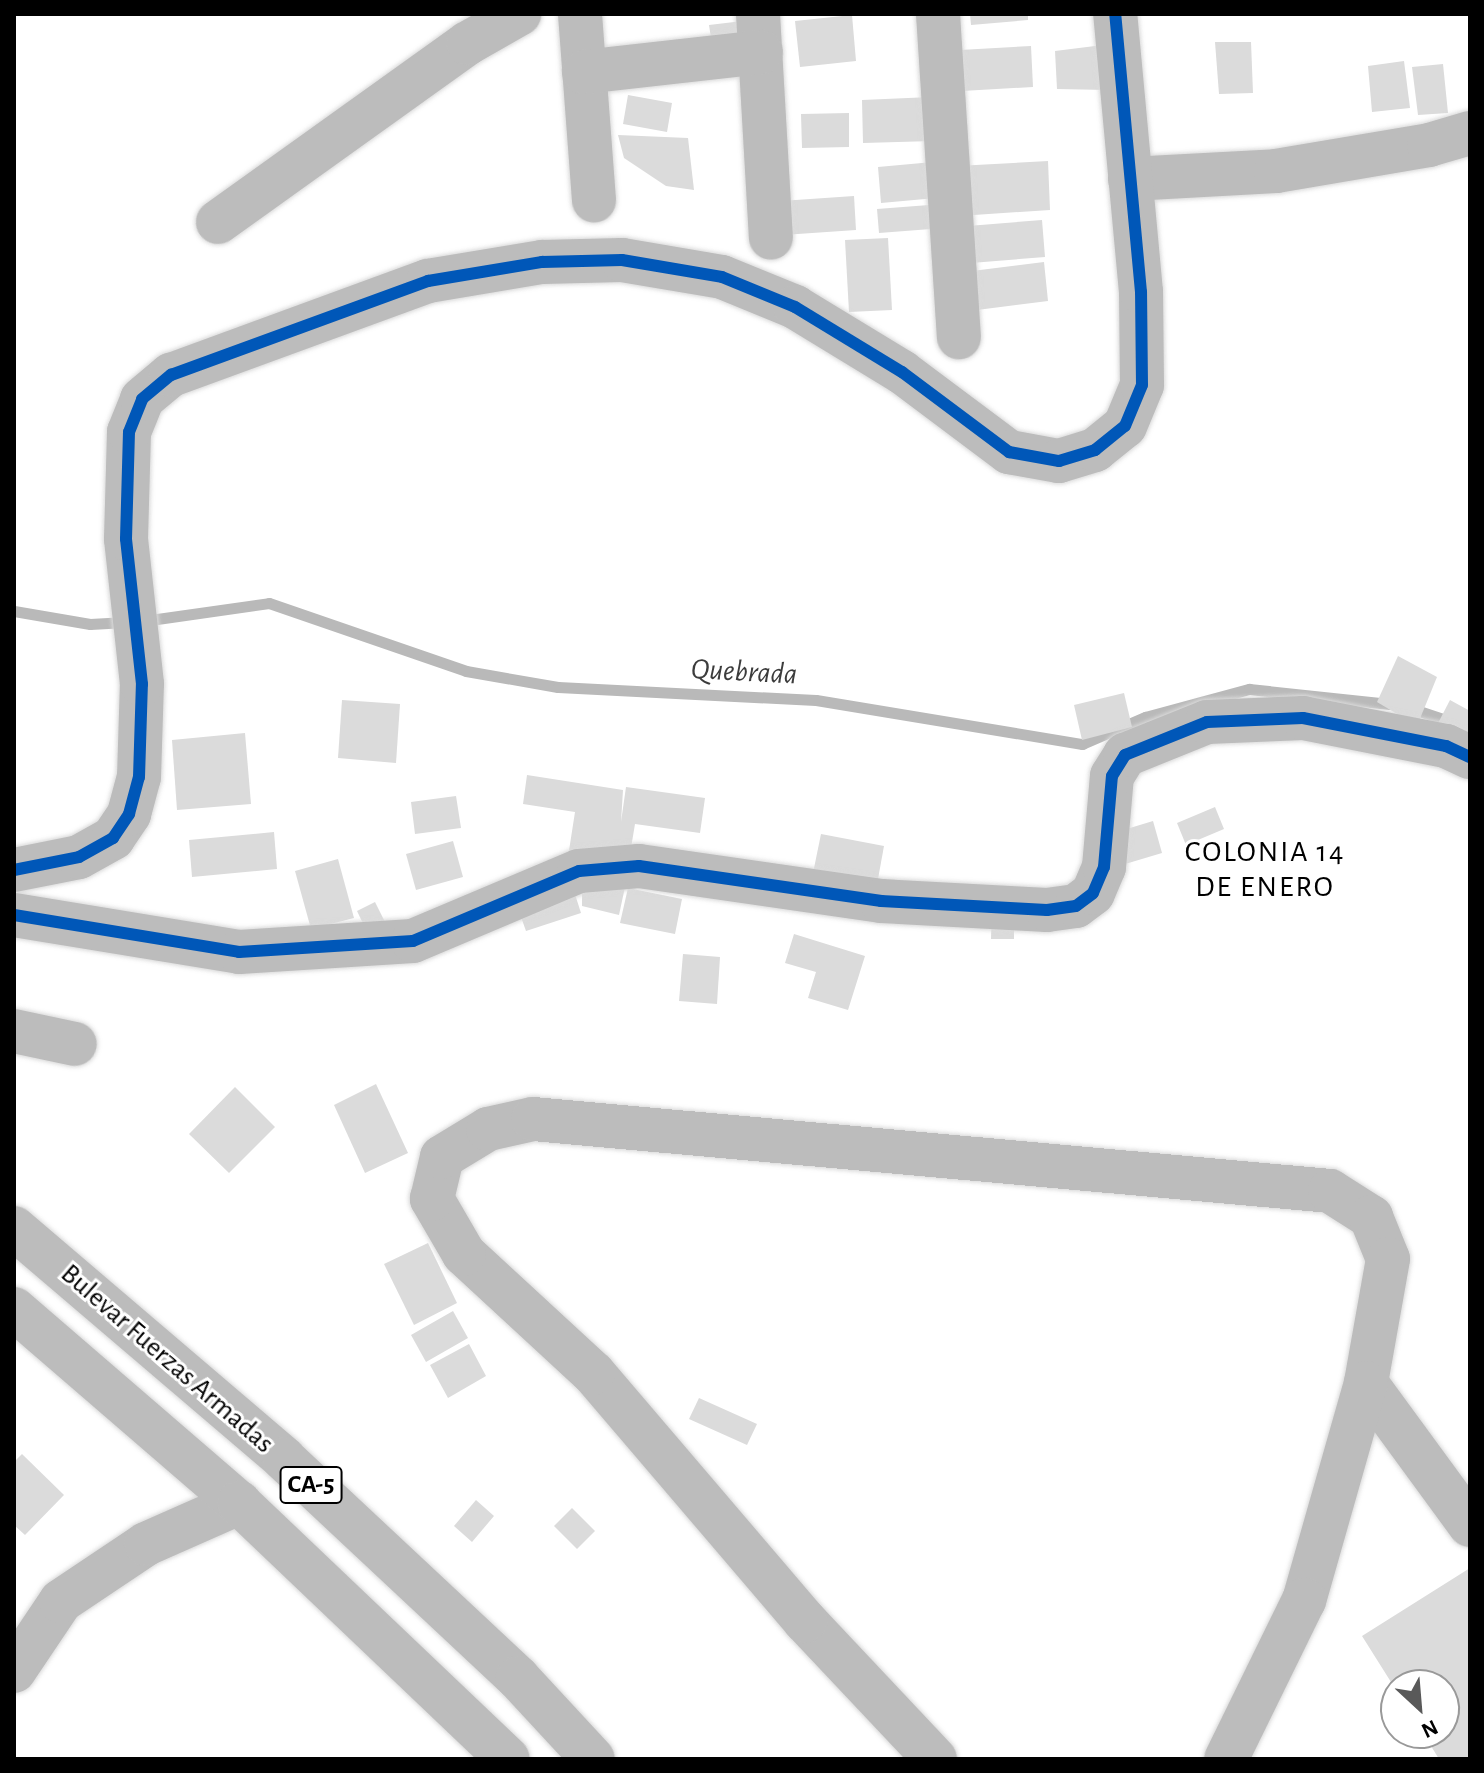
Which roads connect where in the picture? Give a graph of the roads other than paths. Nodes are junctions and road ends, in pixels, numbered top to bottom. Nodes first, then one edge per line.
1 (519, 14) edge
2 (580, 14) edge
3 (938, 14) edge
4 (1115, 14) edge
5 (760, 33) edge
6 (584, 72) junction
7 (1470, 133) edge
8 (1130, 179) junction
9 (594, 200) dead end
10 (218, 222) dead end
11 (771, 238) dead end
12 (959, 337) dead end
13 (1470, 757) edge
14 (14, 870) edge
15 (14, 915) edge
16 (14, 1031) edge
17 (75, 1044) dead end
18 (14, 1228) edge
19 (14, 1309) edge
20 (1366, 1383) junction
21 (239, 1503) junction
22 (1470, 1525) edge
23 (14, 1671) edge
24 (508, 1759) edge
25 (593, 1759) edge
26 (935, 1759) edge
27 (1226, 1759) edge

1 - 10 main road
2 - 6 main road
3 - 12 main road
4 - 8 main road
5 - 6 main road
5 - 11 main road
6 - 9 main road
7 - 8 main road
8 - 14 main road
13 - 15 main road
16 - 17 main road
18 - 25 main road, Bulevar Fuerzas Armadas / CA-5
19 - 21 main road, CA-5
20 - 22 main road
20 - 26 main road
20 - 27 main road
21 - 23 main road
21 - 24 main road, CA-5

